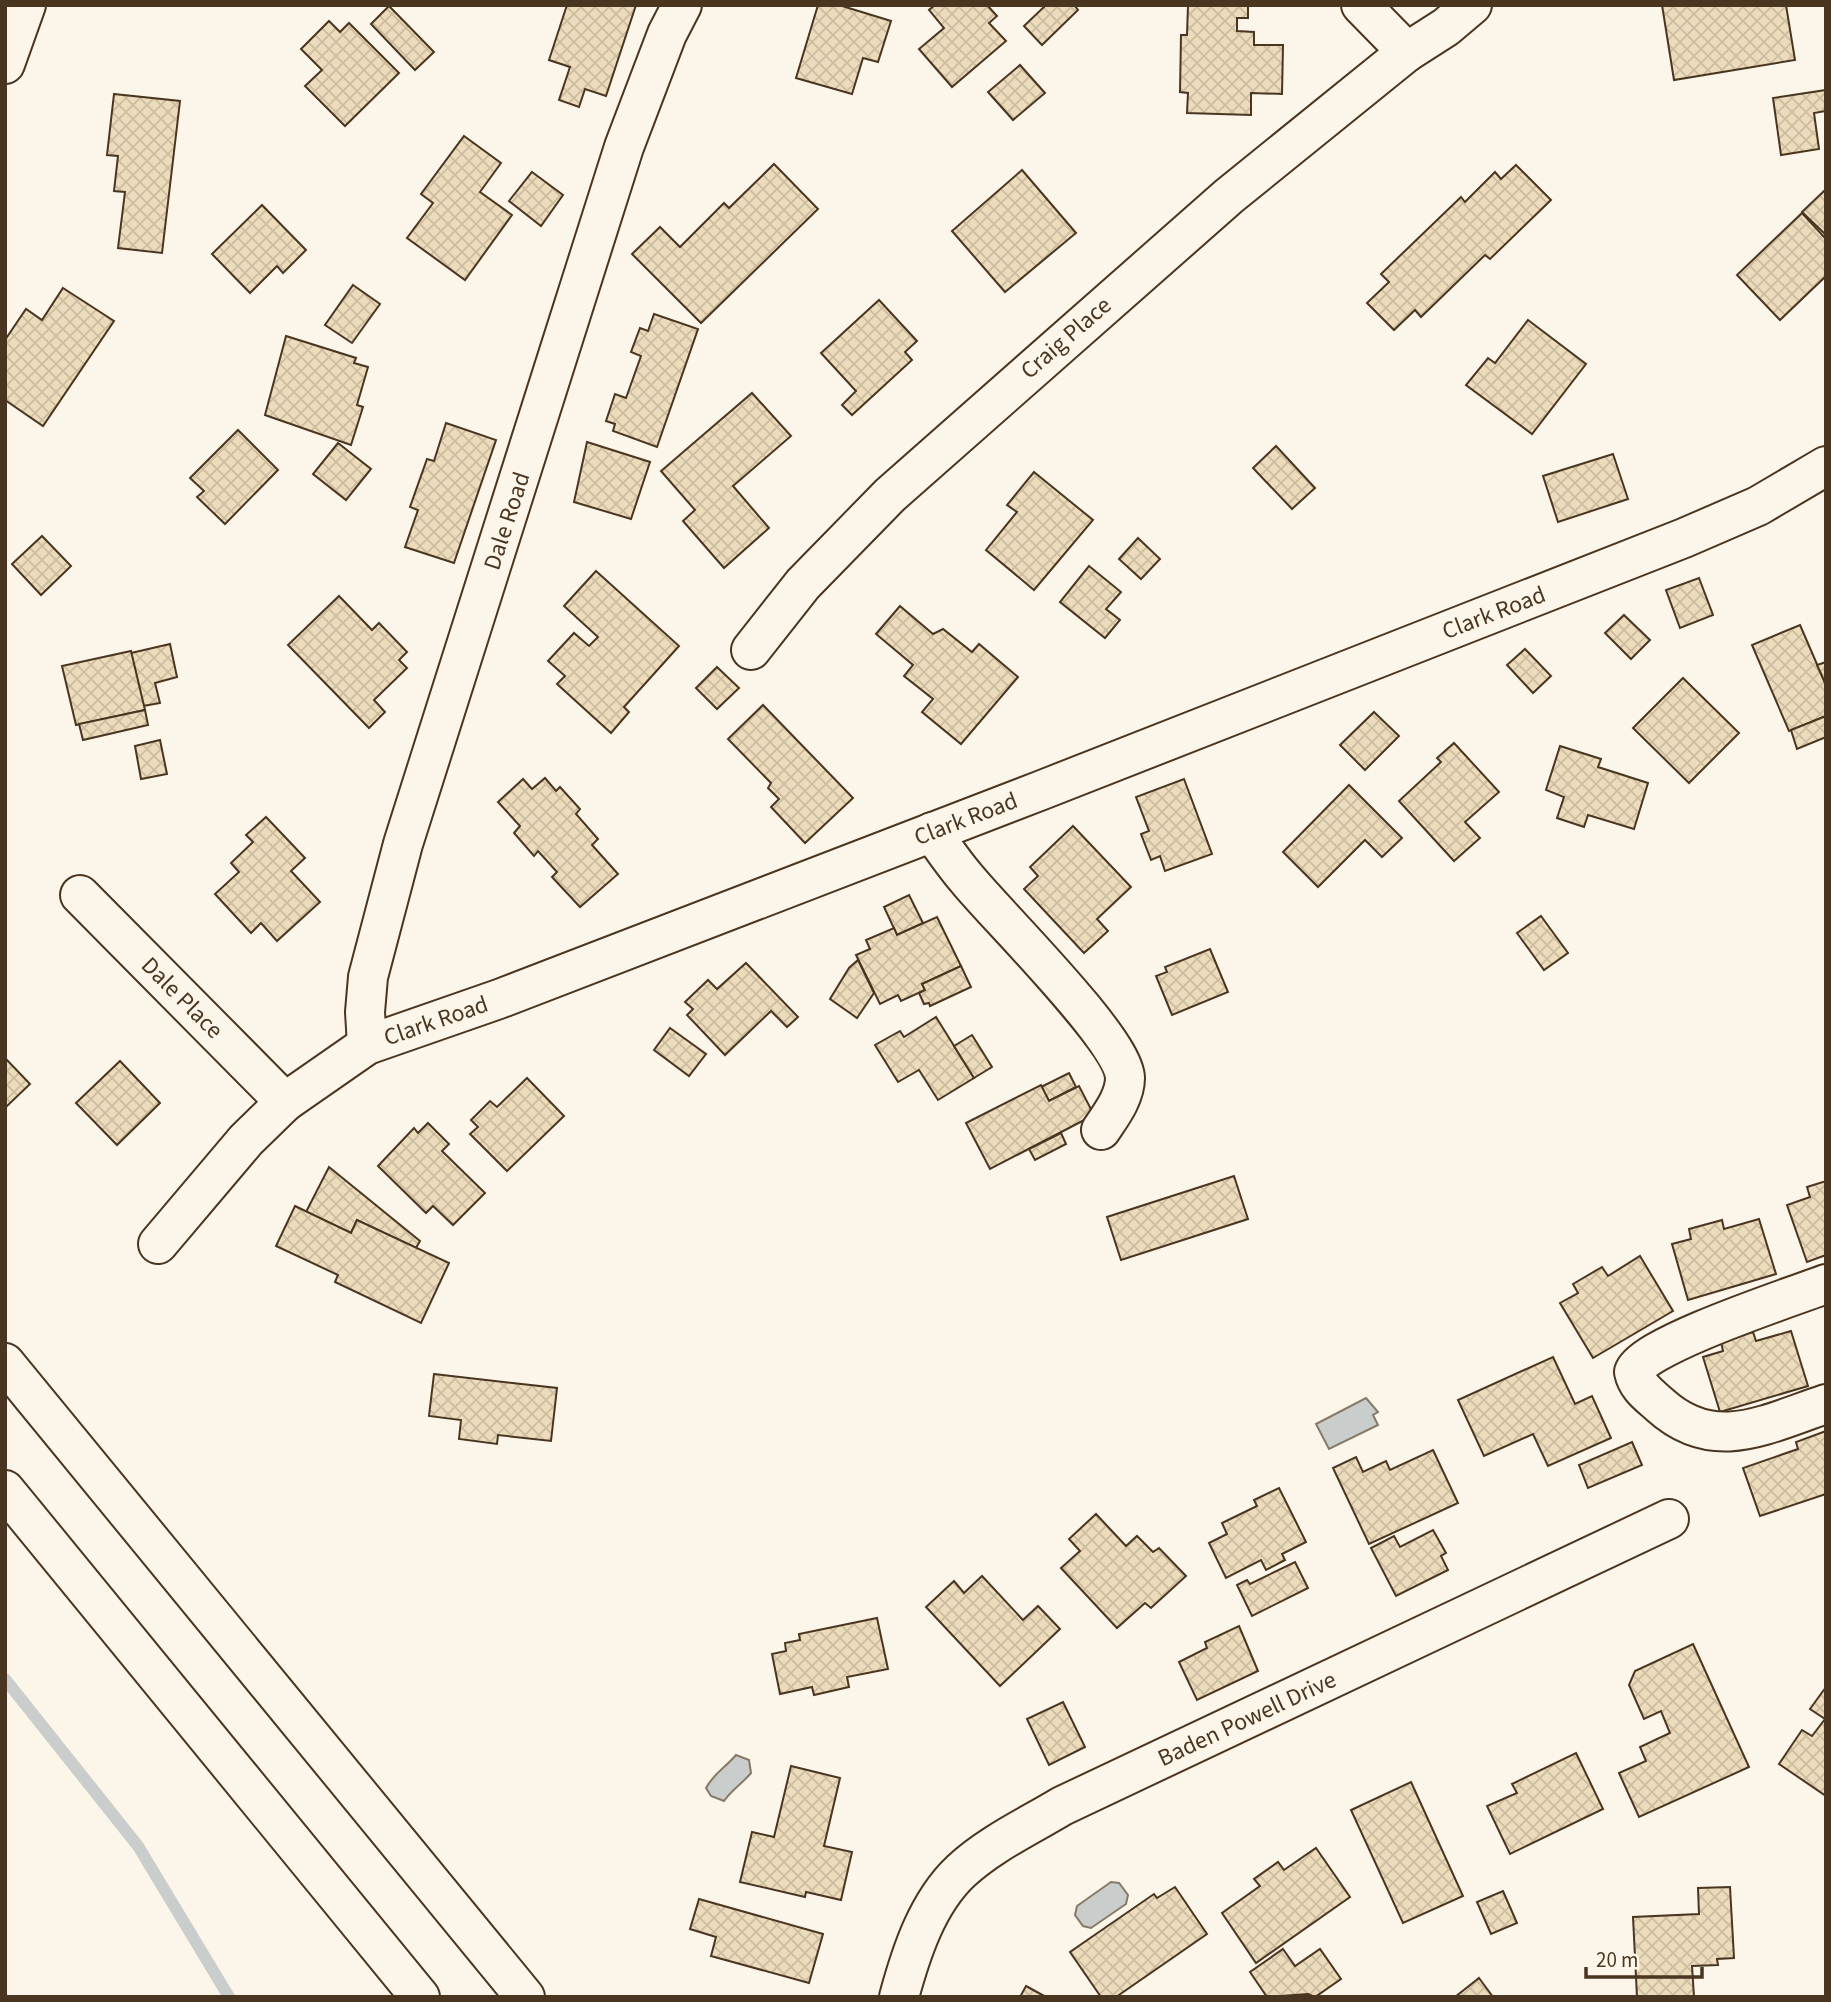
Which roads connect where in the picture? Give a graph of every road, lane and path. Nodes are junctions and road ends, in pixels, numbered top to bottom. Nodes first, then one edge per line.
1 (26, 5) edge
2 (682, 5) edge
3 (1361, 5) edge
4 (1472, 5) edge
5 (1407, 52) junction
6 (5, 64) edge
7 (1826, 466) edge
8 (751, 650) dead end
9 (932, 832) junction
10 (80, 895) dead end
11 (367, 1045) junction
12 (285, 1102) junction
13 (1101, 1130) dead end
14 (158, 1244) dead end
15 (1826, 1284) edge
16 (5, 1363) edge
17 (1826, 1404) edge
18 (5, 1490) edge
19 (1669, 1519) dead end
20 (420, 1997) edge
21 (525, 1997) edge
22 (899, 1997) edge

1 - 6 main road
2 - 11 main road, Dale Road
3 - 5 main road
4 - 5 main road, Craig Place
5 - 8 main road, Craig Place
7 - 9 main road, Clark Road
9 - 11 main road, Clark Road
9 - 13 main road
10 - 12 main road, Dale Place
11 - 12 main road, Clark Road
12 - 14 main road, Clark Road
15 - 17 main road
16 - 21 main road
18 - 20 main road
19 - 22 main road, Baden Powell Drive

